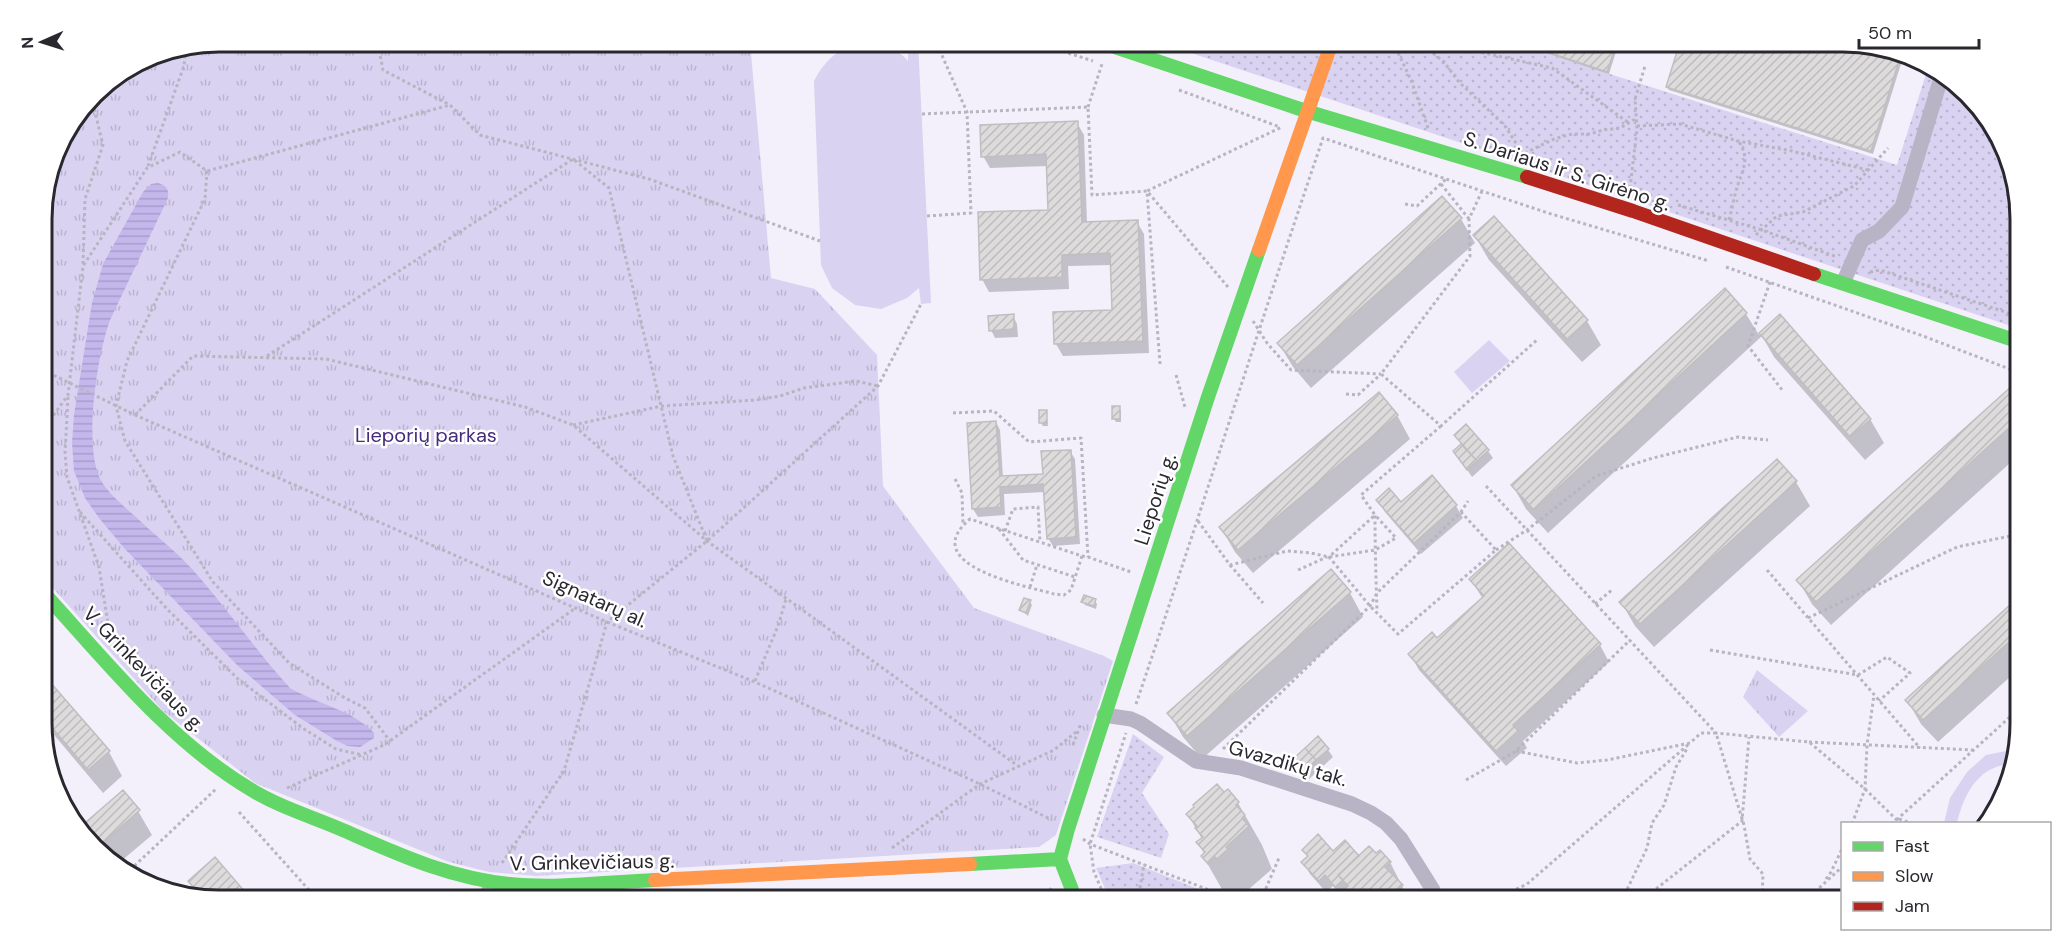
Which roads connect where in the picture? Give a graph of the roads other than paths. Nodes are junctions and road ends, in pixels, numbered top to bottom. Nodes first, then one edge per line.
1 (1133, 53) edge
2 (1328, 53) edge
3 (1939, 83) edge
4 (1306, 111) junction
5 (1843, 284) junction
6 (2011, 339) edge
7 (52, 601) edge
8 (1104, 715) junction
9 (1060, 859) junction
10 (490, 882) junction
11 (1073, 889) edge
12 (489, 890) edge
13 (1433, 890) dead end

1 - 4 street, S. Dariaus ir S. Girėno g.
2 - 4 street, Lieporių g.
3 - 5 street
4 - 5 street, S. Dariaus ir S. Girėno g.
4 - 8 street, Lieporių g.
5 - 6 street, S. Dariaus ir S. Girėno g.
7 - 10 street, V. Grinkevičiaus g.
8 - 9 street, Lieporių g.
8 - 13 street, Gvazdikų tak.
9 - 10 street, V. Grinkevičiaus g.
9 - 11 street
10 - 12 street

